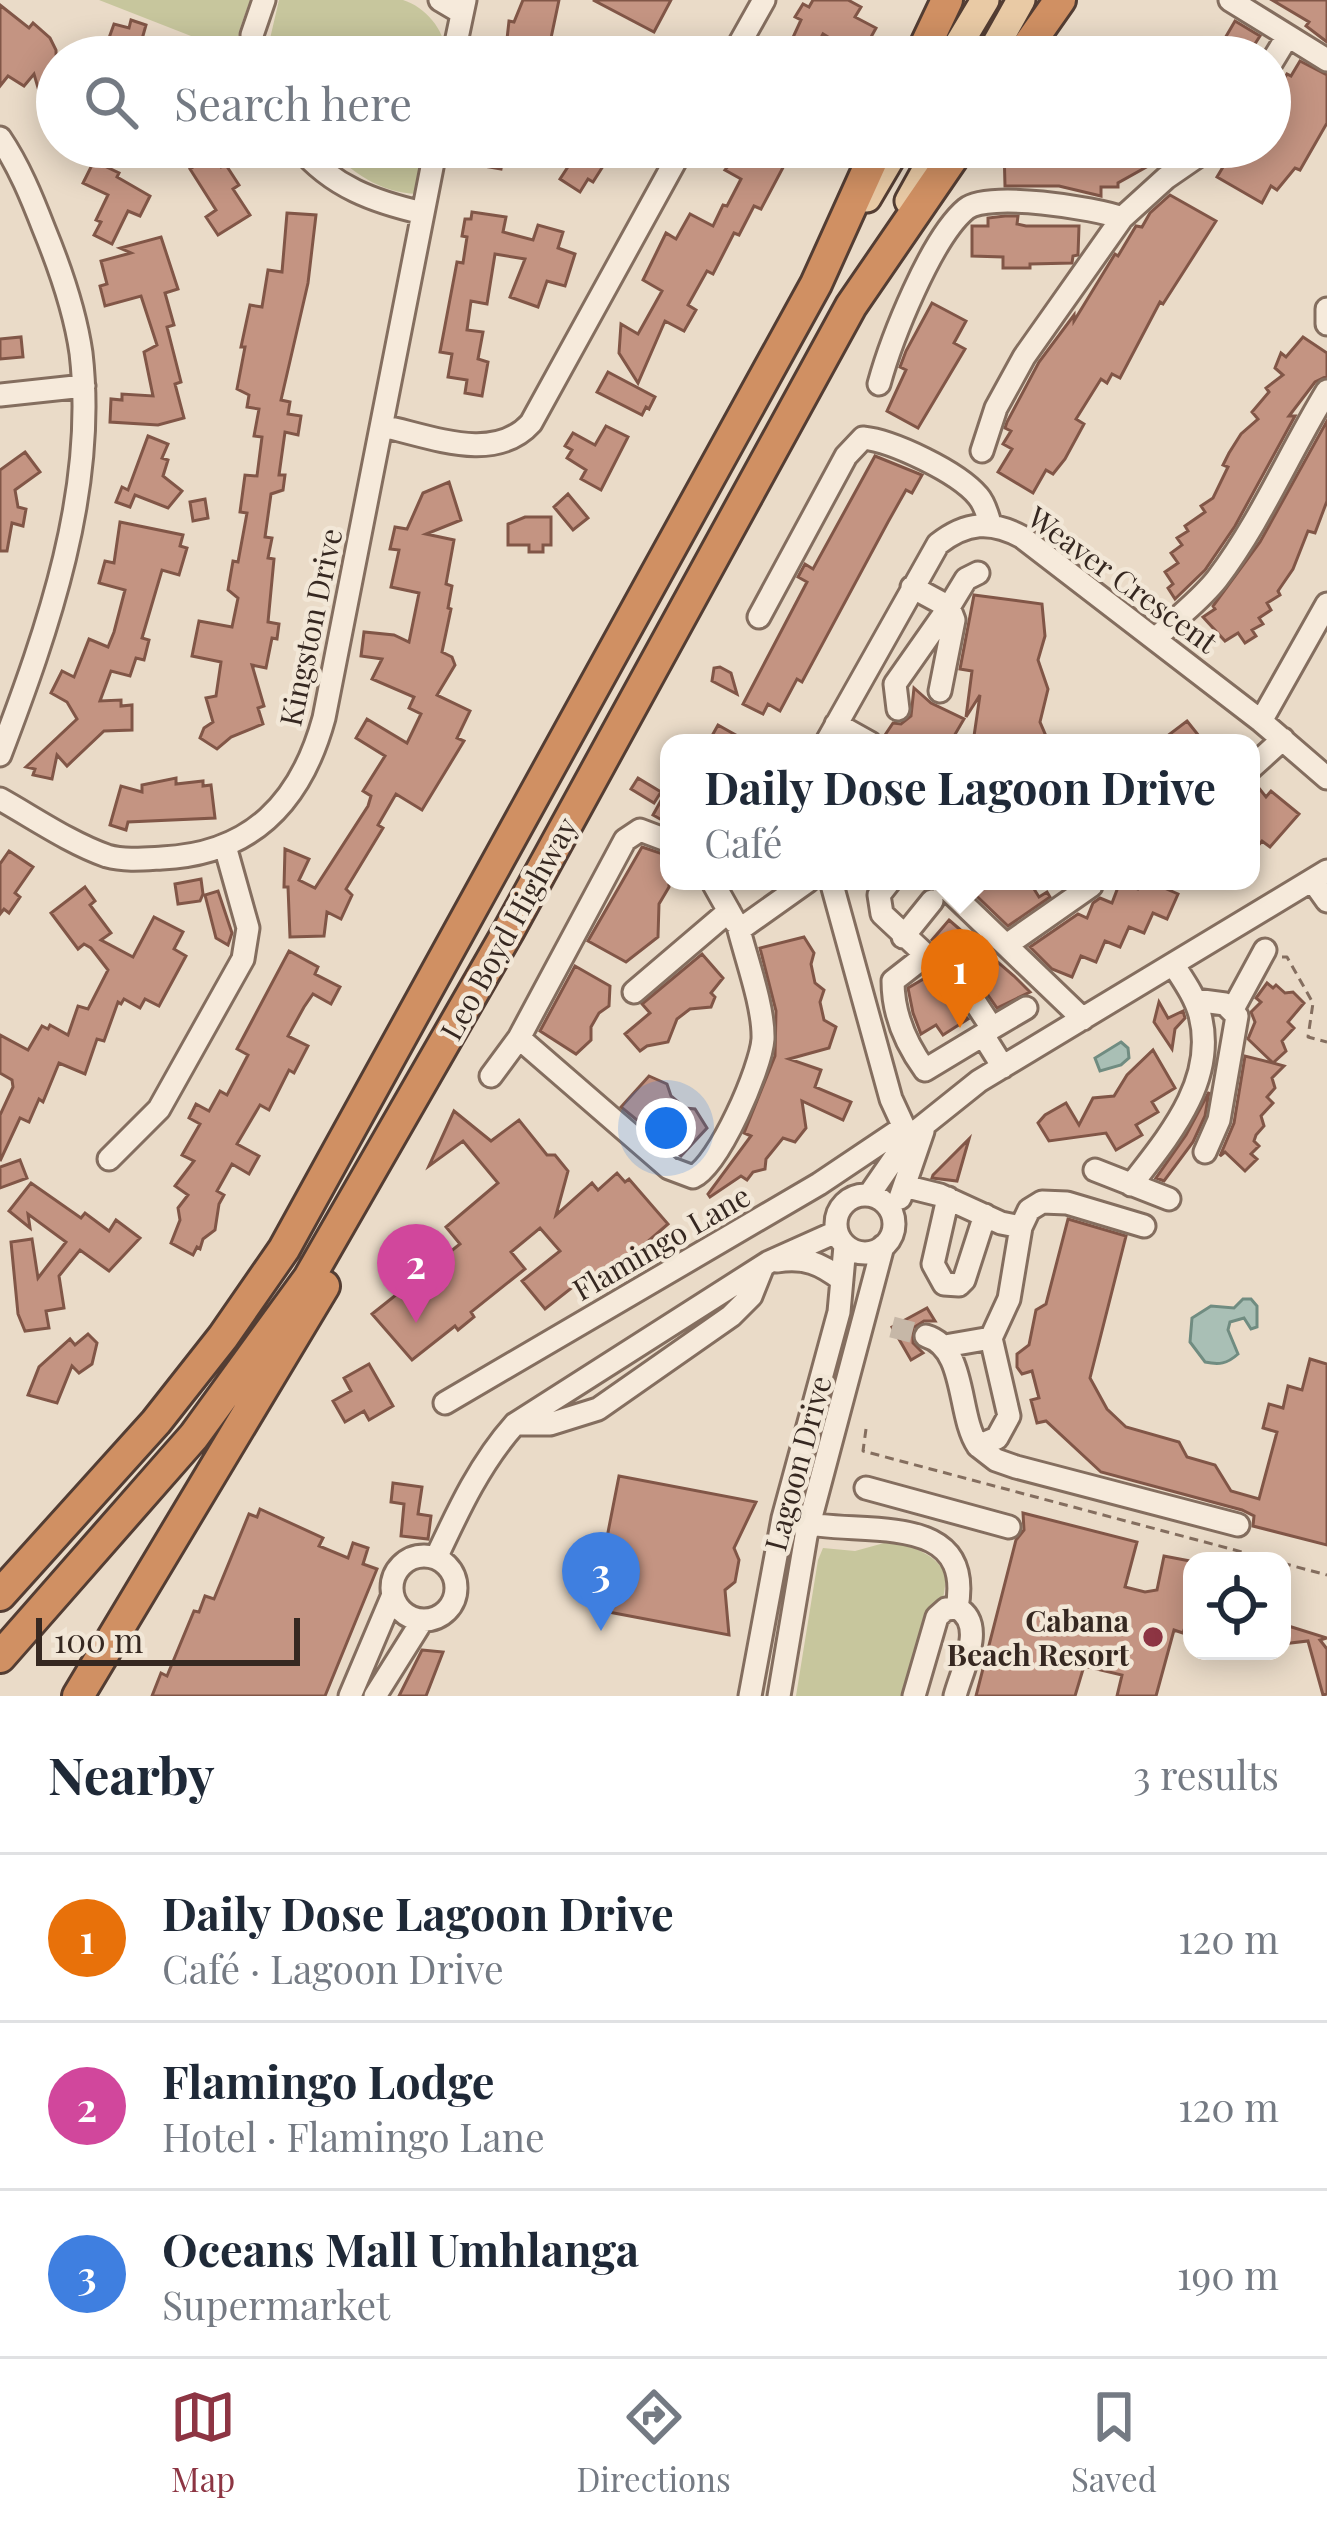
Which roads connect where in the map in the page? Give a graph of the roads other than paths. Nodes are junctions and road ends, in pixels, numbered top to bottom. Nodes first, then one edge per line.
1 (264, 0) edge
2 (440, 0) edge
3 (764, 0) edge
4 (946, 0) edge
5 (985, 0) edge
6 (1021, 0) edge
7 (1060, 0) edge
8 (1230, 0) edge
9 (464, 6) edge
10 (252, 36) edge
11 (458, 36) edge
12 (744, 36) edge
13 (930, 36) edge
14 (964, 36) edge
15 (1001, 36) edge
16 (1035, 36) edge
17 (1285, 36) edge
18 (1291, 39) edge
19 (1327, 59) edge
20 (0, 138) edge
21 (320, 168) edge
22 (432, 168) edge
23 (671, 168) edge
24 (868, 168) edge
25 (885, 168) edge
26 (927, 168) edge
27 (946, 168) edge
28 (1180, 168) edge
29 (423, 213) junction
30 (1122, 218) junction
31 (816, 284) junction
32 (851, 306) junction
33 (1327, 309) edge
34 (1327, 324) edge
35 (879, 384) dead end
36 (84, 386) junction
37 (1327, 391) edge
38 (0, 395) edge
39 (382, 426) junction
40 (982, 452) dead end
41 (990, 524) junction
42 (978, 573) dead end
43 (912, 587) junction
44 (1327, 604) edge
45 (949, 608) junction
46 (759, 617) dead end
47 (1156, 639) junction
48 (940, 692) dead end
49 (898, 709) dead end
50 (1261, 721) junction
51 (831, 734) edge
52 (1283, 740) junction
53 (0, 755) edge
54 (1260, 760) edge
55 (1327, 778) edge
56 (0, 799) edge
57 (660, 838) edge
58 (226, 846) junction
59 (1320, 875) edge
60 (717, 890) edge
61 (791, 890) edge
62 (833, 890) edge
63 (885, 890) edge
64 (1085, 890) edge
65 (936, 891) edge
66 (1327, 901) edge
67 (734, 920) junction
68 (509, 930) junction
69 (903, 937) junction
70 (1008, 944) junction
71 (1263, 954) road end
72 (925, 956) junction
73 (1173, 964) junction
74 (634, 992) dead end
75 (1195, 1000) junction
76 (1026, 1008) dead end
77 (1233, 1009) junction
78 (1083, 1019) junction
79 (987, 1032) junction
80 (519, 1038) junction
81 (1003, 1067) junction
82 (491, 1076) dead end
83 (914, 1135) junction
84 (344, 1144) junction
85 (1205, 1152) dead end
86 (109, 1159) dead end
87 (1095, 1170) dead end
88 (1131, 1185) junction
89 (904, 1186) junction
90 (869, 1195) junction
91 (948, 1198) junction
92 (1169, 1198) dead end
93 (985, 1215) junction
94 (893, 1216) junction
95 (1144, 1226) dead end
96 (1021, 1227) junction
97 (841, 1239) junction
98 (884, 1246) junction
99 (766, 1264) junction
100 (842, 1280) junction
101 (839, 1312) junction
102 (873, 1322) junction
103 (991, 1338) junction
104 (824, 1371) junction
105 (850, 1377) junction
106 (445, 1403) dead end
107 (978, 1446) junction
108 (866, 1488) dead end
109 (938, 1507) junction
110 (783, 1518) junction
111 (809, 1525) junction
112 (1238, 1526) dead end
113 (1009, 1527) dead end
114 (928, 1540) junction
115 (436, 1558) junction
116 (0, 1564) edge
117 (0, 1594) edge
118 (392, 1597) junction
119 (957, 1608) junction
120 (422, 1621) junction
121 (0, 1657) edge
122 (78, 1696) edge
123 (350, 1696) edge
124 (375, 1696) edge
125 (750, 1696) edge
126 (779, 1696) edge
127 (914, 1696) edge
128 (955, 1696) edge

1 - 10 street
2 - 9 street
3 - 12 street
4 - 13 highway
5 - 14 main road
6 - 15 main road
7 - 16 highway
8 - 17 street
9 - 11 street
18 - 19 street
20 - 36 street
21 - 29 street
22 - 29 street, Kingston Drive
23 - 39 street
24 - 31 highway
25 - 31 main road, Leo Boyd Highway
26 - 32 main road, Leo Boyd Highway
27 - 32 highway
28 - 30 street
29 - 39 street, Kingston Drive
30 - 35 street
30 - 40 street
31 - 84 highway, Leo Boyd Highway
32 - 68 highway, Leo Boyd Highway
33 - 34 street
36 - 38 street
36 - 53 street
37 - 47 street
39 - 58 street, Kingston Drive
41 - 43 street, Weaver Crescent
41 - 46 street
41 - 47 street, Weaver Crescent
42 - 45 street
43 - 45 street
43 - 51 street, Weaver Crescent
44 - 50 street
45 - 48 street
45 - 49 street
47 - 50 street, Weaver Crescent
50 - 52 street, Weaver Crescent
52 - 54 street
52 - 55 street, Weaver Crescent
56 - 58 street, Kingston Drive
57 - 80 street
58 - 86 street
59 - 66 street
59 - 73 street
60 - 67 street
61 - 67 street
62 - 83 street
63 - 69 street
64 - 70 street
65 - 69 street
65 - 70 street
67 - 74 street
67 - 80 street
68 - 121 highway, Leo Boyd Highway
68 - 122 highway
69 - 72 street
70 - 78 street
71 - 77 street
72 - 79 street
72 - 79 street
73 - 75 street
73 - 78 street
75 - 77 street
75 - 88 street
76 - 79 street
77 - 85 street
78 - 81 street
79 - 81 street
80 - 82 street
81 - 83 street
83 - 89 street
83 - 90 street
83 - 106 street, Flamingo Lane
84 - 116 highway
84 - 117 highway, Leo Boyd Highway
87 - 88 street
88 - 92 street
89 - 91 street
89 - 94 street
90 - 94 street
90 - 97 street
91 - 93 street
91 - 93 street
93 - 96 street
94 - 98 street
95 - 96 street
96 - 103 street
97 - 98 street
97 - 99 street
97 - 100 street, Lagoon Drive
98 - 102 street, Lagoon Drive
99 - 100 street
99 - 115 street
100 - 101 street, Lagoon Drive
101 - 102 street
101 - 104 street, Lagoon Drive
102 - 105 street, Lagoon Drive
103 - 107 street
103 - 107 street
104 - 105 street
104 - 110 street, Lagoon Drive
105 - 111 street, Lagoon Drive
107 - 112 street
108 - 109 street
109 - 113 street
109 - 114 street
110 - 111 street
110 - 125 street, Lagoon Drive
111 - 114 street
111 - 126 street, Lagoon Drive
114 - 119 street
115 - 118 street
115 - 120 street
118 - 120 street
118 - 123 street
119 - 127 street
119 - 128 street
120 - 124 street

